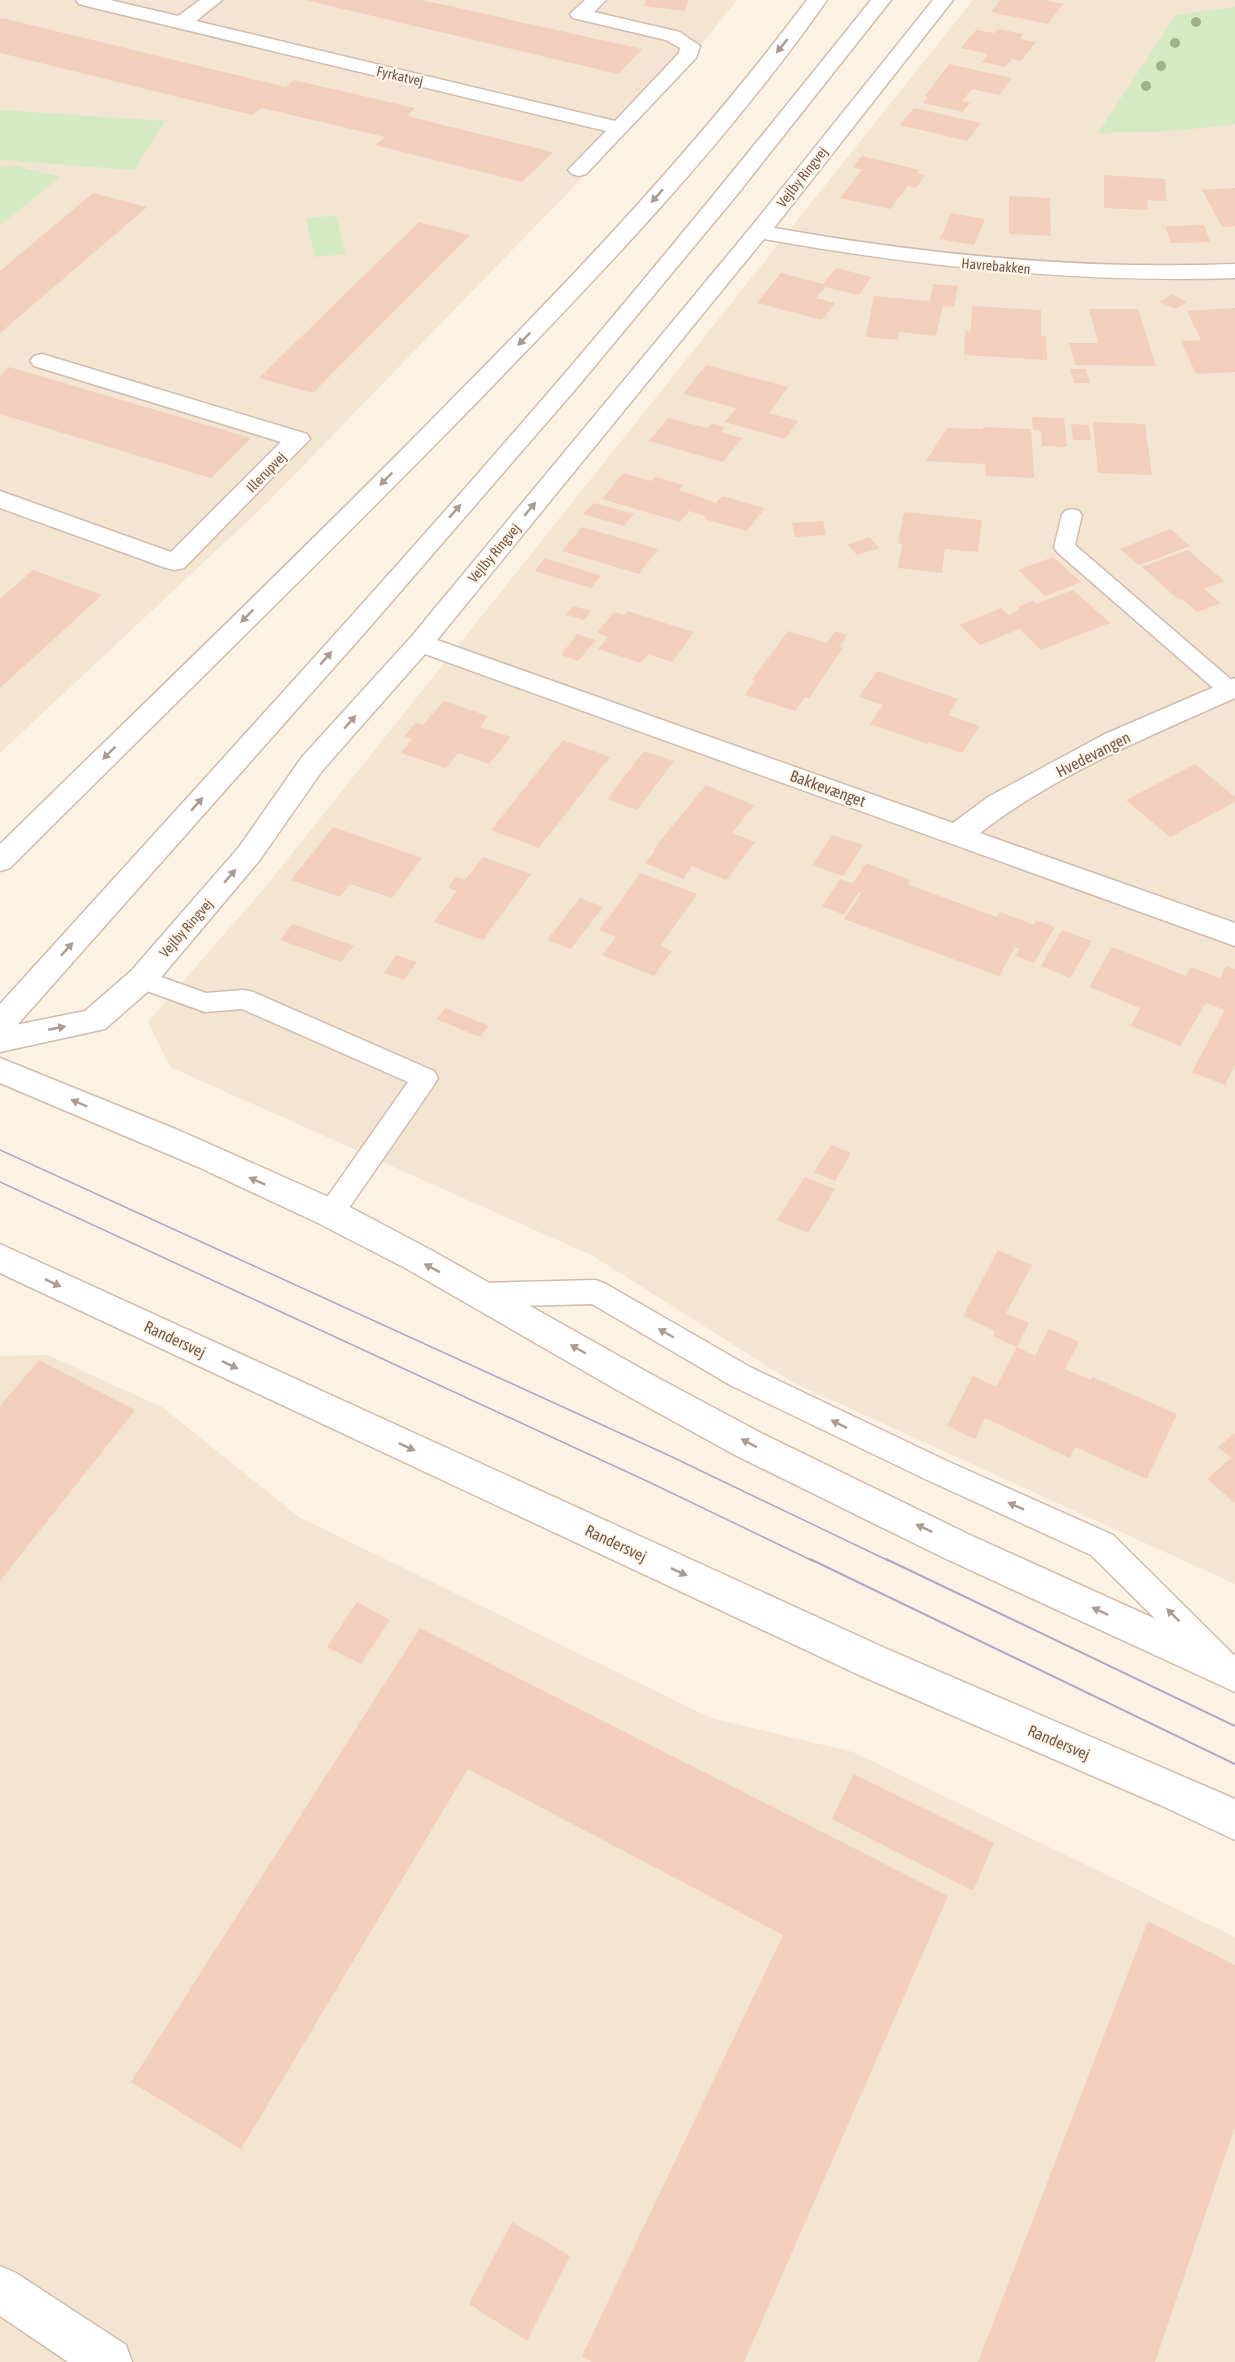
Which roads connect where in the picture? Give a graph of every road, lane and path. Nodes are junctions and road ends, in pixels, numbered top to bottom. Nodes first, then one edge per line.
1 (86, 0) edge
2 (212, 0) edge
3 (596, 0) edge
4 (817, 0) edge
5 (881, 0) edge
6 (943, 0) edge
7 (181, 23) junction
8 (620, 128) junction
9 (579, 170) dead end
10 (759, 232) junction
11 (1235, 271) edge
12 (42, 361) dead end
13 (0, 499) edge
14 (1072, 515) dead end
15 (420, 643) junction
16 (1232, 688) edge
17 (958, 834) junction
18 (0, 861) edge
19 (1235, 935) edge
20 (142, 979) junction
21 (0, 1024) edge
22 (0, 1040) edge
23 (0, 1070) edge
24 (330, 1214) junction
25 (0, 1258) edge
26 (484, 1295) junction
27 (1232, 1673) edge
28 (1235, 1820) edge
29 (0, 2289) edge
30 (109, 2362) edge

1 - 7 street, Fyrkatvej
2 - 7 street
3 - 8 street
4 -> 18 street
21 -> 5 street
6 - 10 street, Vejlby Ringvej
7 - 8 street, Fyrkatvej
8 - 9 street
10 - 11 street, Havrebakken
15 -> 10 street, Vejlby Ringvej
12 - 13 street, Illerupvej
14 - 16 lane
15 - 17 street, Bakkevænget
20 -> 15 street, Vejlby Ringvej
16 - 17 street, Hvedevangen
17 - 19 street, Bakkevænget
22 -> 20 street, Vejlby Ringvej
20 - 24 lane
24 -> 23 street
26 -> 24 street
25 -> 28 street, Randersvej
27 -> 26 street
27 -> 26 lane
29 - 30 street

